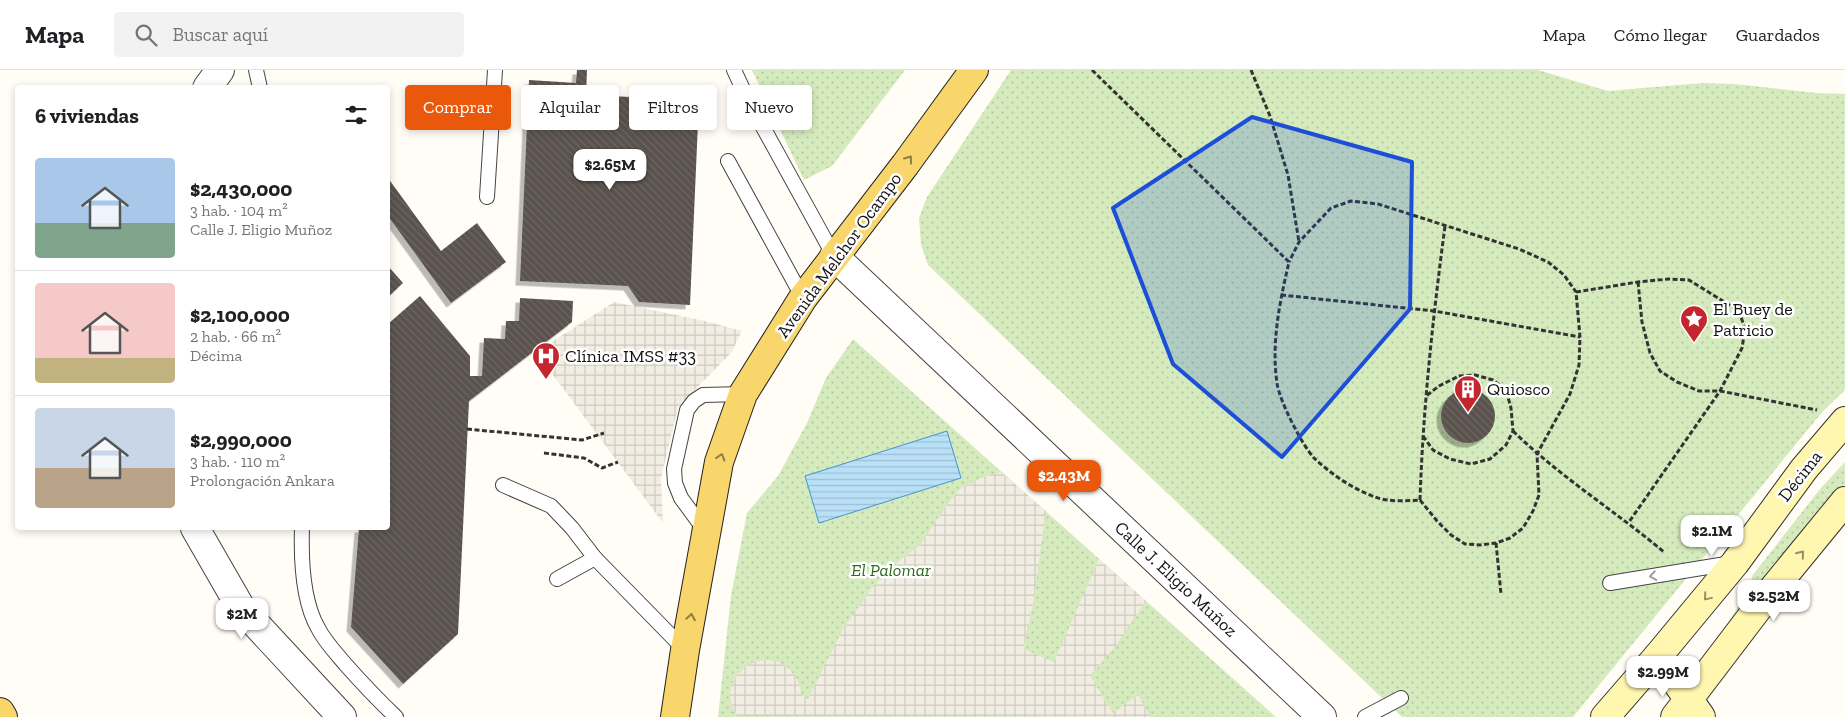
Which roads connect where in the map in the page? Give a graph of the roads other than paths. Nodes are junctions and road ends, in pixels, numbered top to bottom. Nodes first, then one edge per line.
1 (220, 70) edge
2 (256, 70) edge
3 (495, 70) edge
4 (734, 70) edge
5 (974, 70) edge
6 (209, 85) edge
7 (259, 85) edge
8 (728, 161) dead end
9 (487, 197) dead end
10 (834, 256) junction
11 (803, 298) junction
12 (743, 394) junction
13 (1834, 416) edge
14 (503, 485) dead end
15 (1845, 502) edge
16 (196, 530) edge
17 (302, 530) edge
18 (706, 532) junction
19 (595, 558) junction
20 (1735, 563) junction
21 (557, 578) dead end
22 (1610, 583) dead end
23 (685, 650) junction
24 (1658, 656) junction
25 (1401, 698) dead end
26 (1688, 711) edge
27 (0, 712) edge
28 (3, 717) edge
29 (342, 717) edge
30 (396, 717) edge
31 (675, 717) edge
32 (1322, 717) edge
33 (1365, 717) edge
34 (1605, 717) edge

1 - 6 street
2 - 7 lane
3 - 9 lane
4 - 10 lane
10 -> 5 main road, Avenida Melchor Ocampo
8 - 11 lane
10 - 11 main road, Avenida Melchor Ocampo
10 - 32 street, Calle J. Eligio Muñoz
11 - 12 main road, Avenida Melchor Ocampo
18 -> 12 main road, Avenida Melchor Ocampo
12 - 18 lane
13 - 20 street, Décima
14 - 19 lane
26 -> 15 street
16 - 29 street
17 - 30 lane
23 -> 18 main road, Avenida Melchor Ocampo
19 - 21 lane
19 - 23 lane
20 -> 22 lane
20 -> 24 street, Décima
23 - 31 main road, Avenida Melchor Ocampo
24 - 26 street
24 - 34 street, Décima
25 - 33 lane
27 - 28 main road

